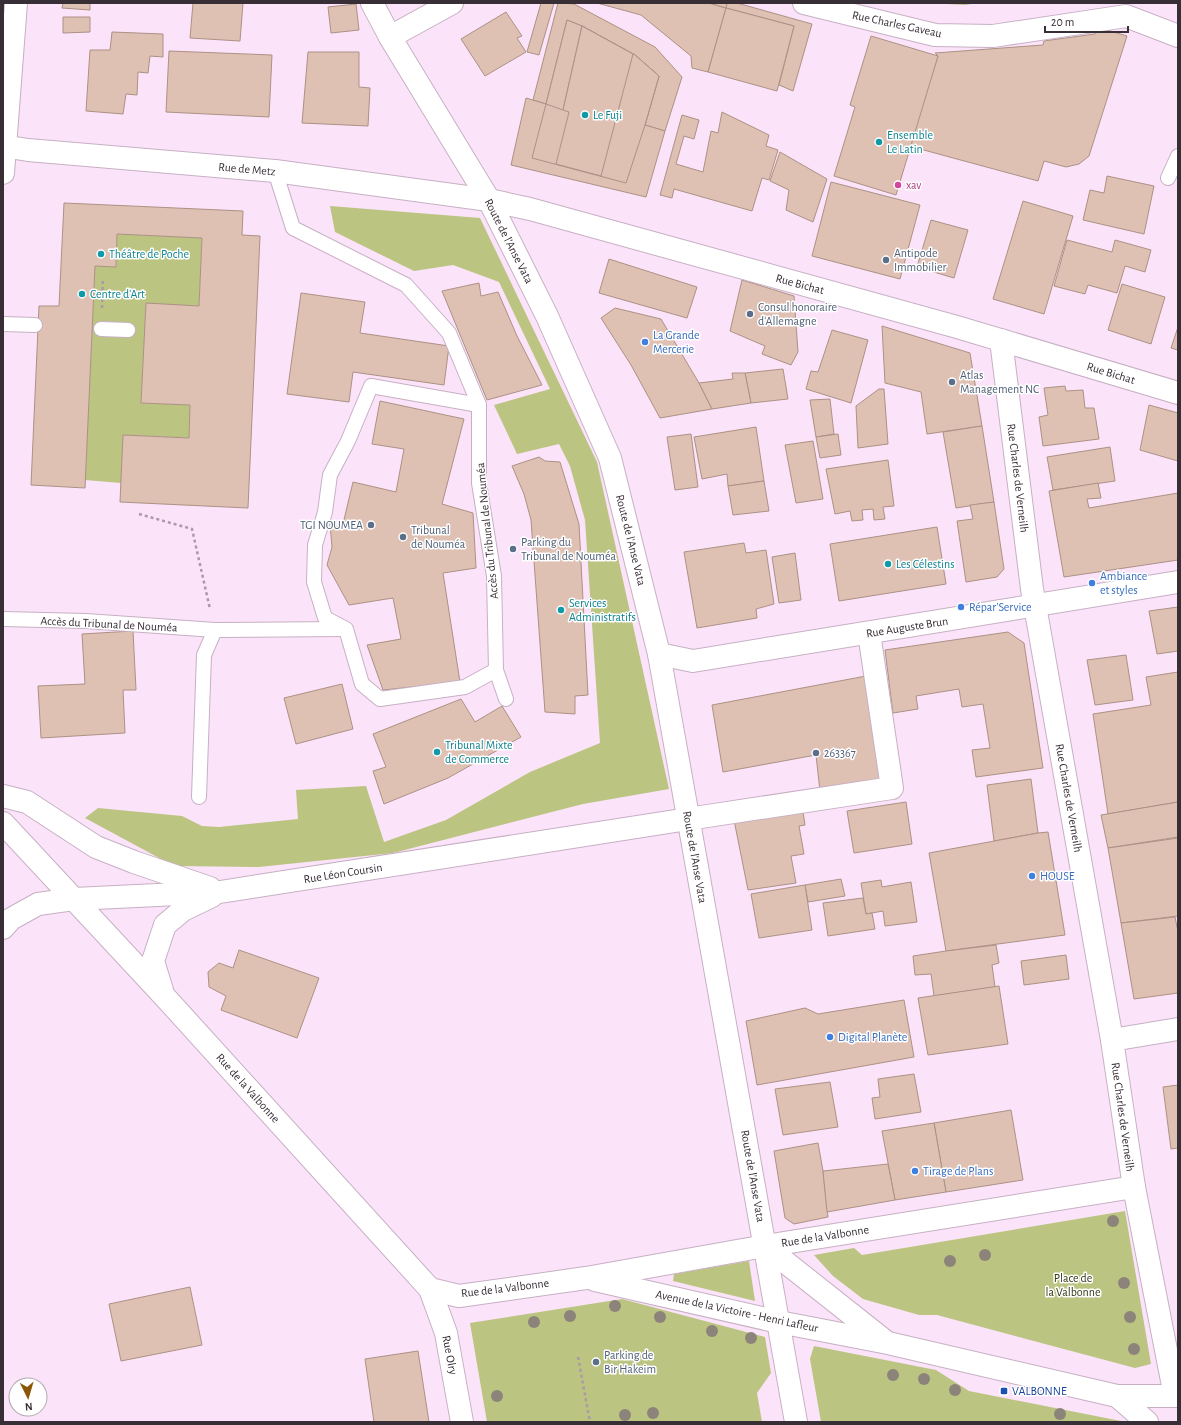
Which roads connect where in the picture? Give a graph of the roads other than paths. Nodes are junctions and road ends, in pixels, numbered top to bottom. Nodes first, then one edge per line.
1 (16, 3) edge
2 (372, 3) edge
3 (452, 3) edge
4 (804, 3) edge
5 (1178, 36) edge
6 (390, 37) junction
7 (4, 146) edge
8 (1178, 156) edge
9 (275, 172) junction
10 (3, 173) edge
11 (1168, 178) dead end
12 (489, 200) junction
13 (3, 324) edge
14 (36, 324) dead end
15 (101, 328) road end
16 (128, 330) dead end
17 (1001, 340) junction
18 (1178, 393) edge
19 (479, 405) junction
20 (1178, 582) edge
21 (1036, 606) junction
22 (3, 619) edge
23 (346, 629) junction
24 (215, 630) junction
25 (869, 633) junction
26 (659, 654) junction
27 (496, 670) junction
28 (506, 699) dead end
29 (3, 796) edge
30 (199, 797) dead end
31 (688, 818) junction
32 (3, 823) edge
33 (220, 892) junction
34 (74, 899) junction
35 (3, 928) edge
36 (164, 996) junction
37 (1178, 1029) edge
38 (1112, 1040) junction
39 (1134, 1186) junction
40 (765, 1246) junction
41 (586, 1278) junction
42 (430, 1289) junction
43 (779, 1322) junction
44 (888, 1343) junction
45 (1117, 1396) junction
46 (1176, 1396) edge
47 (462, 1422) edge
48 (796, 1422) edge
49 (1147, 1422) edge

1 - 7 main road
2 - 6 main road, Route de l'Anse Vata
3 - 6 main road
4 - 5 main road, Rue Charles Gaveau
6 - 12 main road, Route de l'Anse Vata
7 - 9 main road, Rue de Metz
7 - 10 main road
8 - 11 lane
9 - 12 main road, Rue de Metz
9 - 19 lane, Accès du Tribunal de Nouméa
12 - 17 main road, Rue Bichat
12 - 26 main road, Route de l'Anse Vata
13 - 14 lane
15 - 16 lane
17 - 18 main road, Rue Bichat
17 - 21 main road, Rue Charles de Verneilh
19 - 23 lane
19 - 27 lane, Accès du Tribunal de Nouméa
20 - 21 main road, Rue Auguste Brun
21 - 25 main road, Rue Auguste Brun
21 - 38 main road, Rue Charles de Verneilh
22 - 24 lane, Accès du Tribunal de Nouméa
23 - 24 lane, Accès du Tribunal de Nouméa
23 - 27 lane
24 - 30 lane
25 - 26 main road, Rue Auguste Brun
25 - 31 main road, Rue Léon Coursin
26 - 31 main road, Route de l'Anse Vata
27 - 28 lane, Accès du Tribunal de Nouméa
29 - 33 main road
31 - 33 main road, Rue Léon Coursin
31 - 40 main road, Route de l'Anse Vata
32 - 34 main road, Rue de la Valbonne
33 - 34 main road, Rue Léon Coursin
33 - 36 main road
34 - 35 main road, Rue Léon Coursin
34 - 36 main road, Rue de la Valbonne
36 - 42 main road, Rue de la Valbonne
37 - 38 main road
38 - 39 main road, Rue Charles de Verneilh
39 - 40 main road, Rue de la Valbonne
39 - 46 main road, Rue Charles de Verneilh
40 - 41 main road, Rue de la Valbonne
40 - 43 main road, Route de l'Anse Vata
40 - 44 main road, Avenue de la Victoire - Henri Lafleur
41 - 42 main road, Rue de la Valbonne
41 - 43 main road, Avenue de la Victoire - Henri Lafleur
42 - 47 main road, Rue Olry
43 - 44 main road, Avenue de la Victoire - Henri Lafleur
43 - 48 main road, Route de l'Anse Vata
44 - 45 main road, Avenue de la Victoire - Henri Lafleur
45 - 46 main road, Avenue de la Victoire - Henri Lafleur
45 - 49 main road

